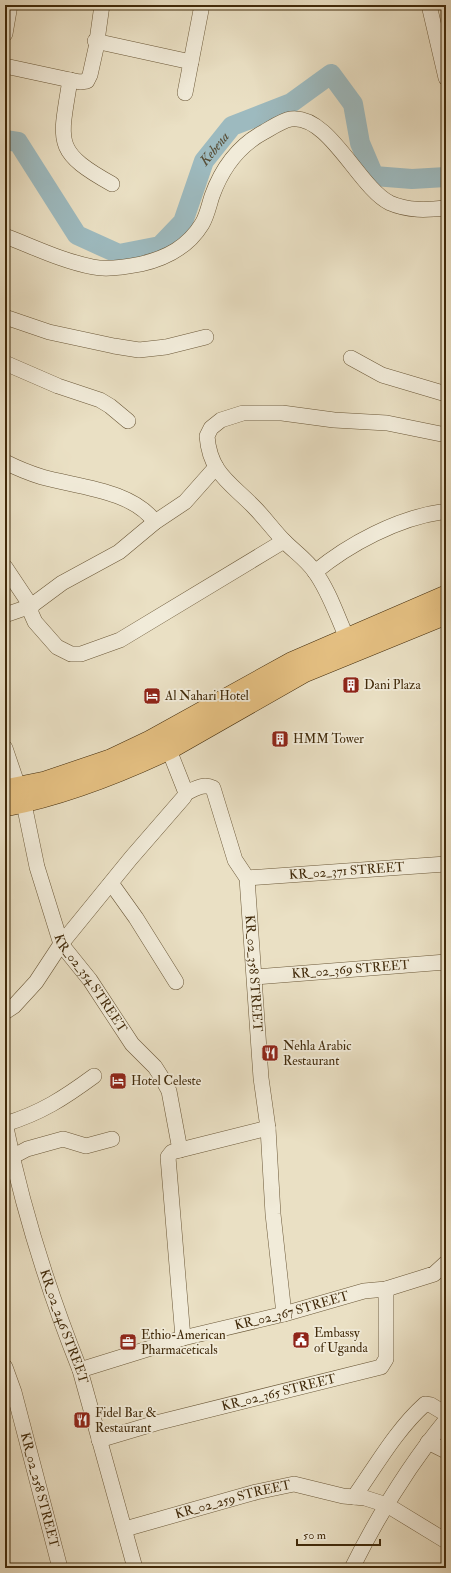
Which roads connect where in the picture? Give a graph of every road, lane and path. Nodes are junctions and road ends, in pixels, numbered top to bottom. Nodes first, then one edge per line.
1 (10, 5) edge
2 (102, 5) edge
3 (202, 5) edge
4 (430, 5) edge
5 (5, 34) edge
6 (96, 40) junction
7 (191, 62) junction
8 (5, 66) edge
9 (446, 78) edge
10 (70, 80) junction
11 (184, 93) dead end
12 (112, 184) dead end
13 (446, 208) edge
14 (5, 236) edge
15 (5, 317) edge
16 (206, 337) dead end
17 (351, 358) dead end
18 (5, 363) edge
19 (446, 394) edge
20 (128, 421) dead end
21 (446, 435) edge
22 (5, 462) edge
23 (216, 467) junction
24 (441, 512) dead end
25 (155, 522) junction
26 (284, 542) junction
27 (5, 567) edge
28 (315, 572) junction
29 (446, 595) edge
30 (31, 606) junction
31 (5, 615) edge
32 (446, 615) edge
33 (347, 638) junction
34 (5, 748) edge
35 (168, 750) junction
36 (15, 793) edge
37 (186, 793) junction
38 (5, 807) edge
39 (446, 864) edge
40 (247, 878) junction
41 (111, 883) junction
42 (61, 944) junction
43 (446, 962) edge
44 (254, 977) junction
45 (176, 982) dead end
46 (5, 1012) edge
47 (94, 1076) dead end
48 (5, 1123) edge
49 (268, 1128) junction
50 (112, 1139) dead end
51 (180, 1150) junction
52 (12, 1157) junction
53 (446, 1263) edge
54 (386, 1289) junction
55 (284, 1314) junction
56 (183, 1338) junction
57 (5, 1367) edge
58 (80, 1370) junction
59 (446, 1414) edge
60 (446, 1420) edge
61 (99, 1440) junction
62 (428, 1442) junction
63 (446, 1451) edge
64 (354, 1498) junction
65 (387, 1505) junction
66 (125, 1529) junction
67 (446, 1541) edge
68 (60, 1568) edge
69 (135, 1568) edge
70 (352, 1568) edge

1 - 5 street
2 - 6 street
3 - 7 street
4 - 9 street
6 - 7 street
6 - 10 street
7 - 11 street
8 - 10 street
10 - 12 street
13 - 14 street
15 - 16 street
17 - 19 street
18 - 20 street
21 - 23 street
22 - 25 street
23 - 25 street
23 - 26 street
24 - 28 street
25 - 30 street
26 - 28 street
26 - 30 street
27 - 30 street
28 - 33 street
29 - 33 main road
30 - 31 street
32 - 35 main road
33 - 36 main road
34 - 36 street, KR_02_354 STREET
35 - 36 main road
35 - 37 street
36 - 38 main road
36 - 42 street, KR_02_354 STREET
37 - 40 street, KR_02_358 STREET
37 - 41 street
39 - 40 street, KR_02_371 STREET
40 - 44 street, KR_02_358 STREET
41 - 42 street
41 - 45 street
42 - 46 street
42 - 51 street, KR_02_354 STREET
43 - 44 street, KR_02_369 STREET
44 - 49 street, KR_02_358 STREET
47 - 48 street
48 - 52 street, KR_02_246 STREET
49 - 51 street
49 - 55 street, KR_02_358 STREET
50 - 52 street
51 - 56 street
52 - 58 street, KR_02_246 STREET
53 - 54 street, KR_02_367 STREET
54 - 55 street, KR_02_367 STREET
54 - 61 street, KR_02_365 STREET
55 - 56 street, KR_02_367 STREET
56 - 58 street, KR_02_367 STREET
57 - 68 street, KR_02_258 STREET
58 - 61 street, KR_02_246 STREET
59 - 64 street
60 - 62 street
61 - 66 street, KR_02_246 STREET
62 - 63 street
62 - 65 street
64 - 65 street, KR_02_259 STREET
64 - 66 street, KR_02_259 STREET
65 - 67 street, KR_02_259 STREET
65 - 70 street
66 - 69 street, KR_02_246 STREET

